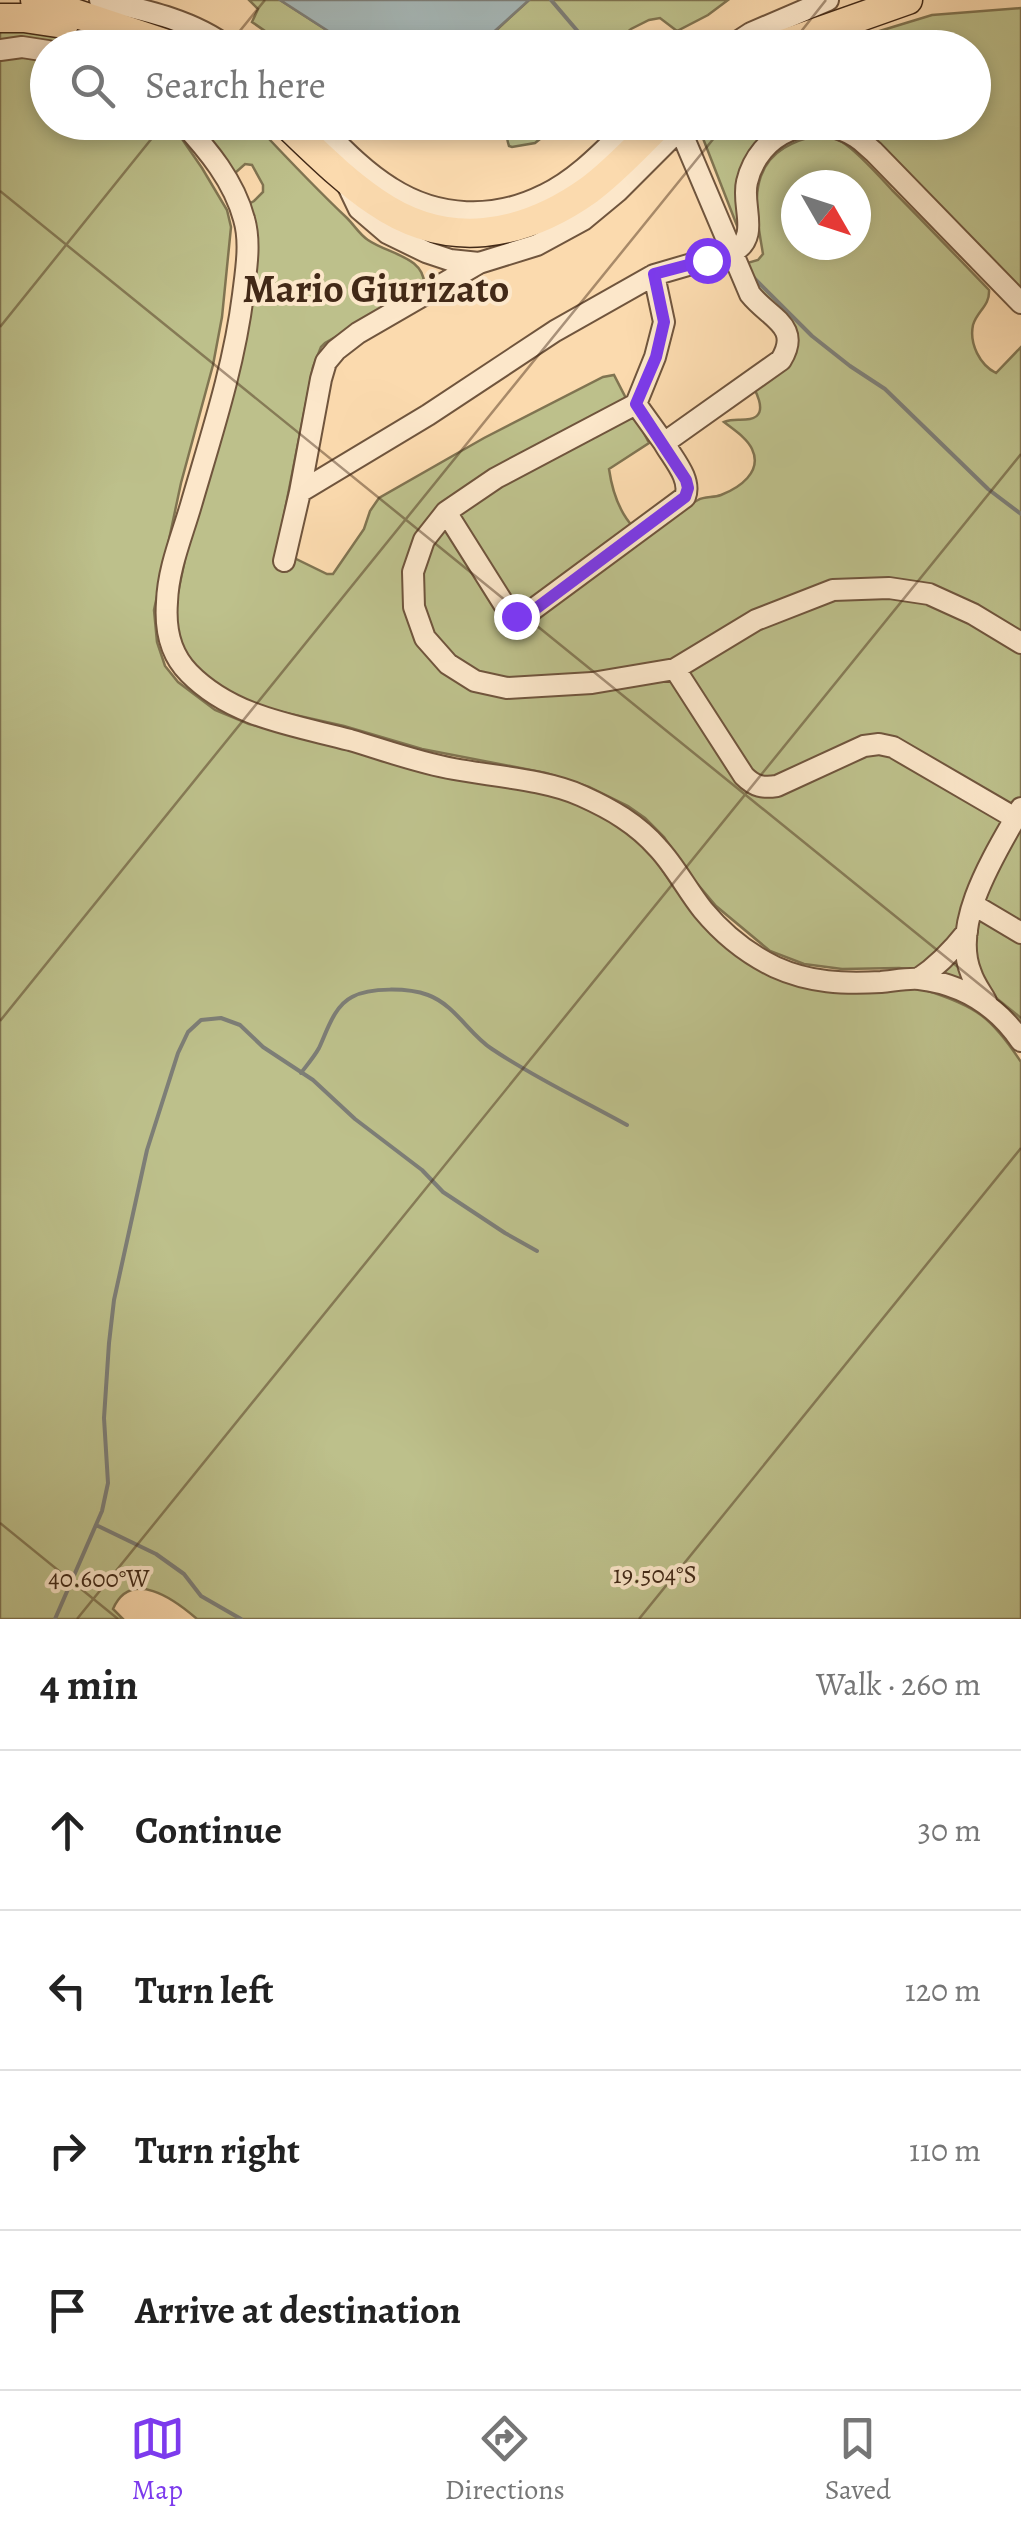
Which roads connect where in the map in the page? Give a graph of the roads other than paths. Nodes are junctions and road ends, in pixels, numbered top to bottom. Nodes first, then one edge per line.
1 (35, 0) edge
2 (100, 0) edge
3 (828, 0) edge
4 (908, 0) edge
5 (0, 18) edge
6 (105, 30) edge
7 (127, 30) edge
8 (198, 30) edge
9 (761, 30) edge
10 (823, 30) edge
11 (30, 49) edge
12 (0, 50) edge
13 (199, 140) edge
14 (303, 140) edge
15 (334, 140) edge
16 (614, 140) edge
17 (654, 140) edge
18 (661, 140) edge
19 (680, 140) edge
20 (771, 140) edge
21 (860, 140) edge
22 (344, 178) junction
23 (426, 252) junction
24 (734, 252) junction
25 (478, 263) junction
26 (654, 274) junction
27 (427, 293) junction
28 (1021, 303) edge
29 (636, 404) junction
30 (664, 443) junction
31 (300, 492) junction
32 (446, 512) junction
33 (284, 561) dead end
34 (1021, 644) edge
35 (676, 669) junction
36 (1018, 813) edge
37 (974, 906) junction
38 (966, 932) junction
39 (1021, 933) edge
40 (918, 979) junction
41 (987, 1003) junction
42 (1021, 1041) edge

1 - 7 highway
2 - 8 street
3 - 9 street
4 - 10 highway
5 - 6 highway
11 - 12 street
13 - 40 street
14 - 22 highway
15 - 16 street
17 - 22 highway
18 - 25 street
19 - 24 street
20 - 24 street
21 - 28 street
22 - 23 street
23 - 25 street
23 - 27 street
24 - 26 street
24 - 30 street
25 - 27 street
26 - 29 street
26 - 31 street
27 - 31 street
29 - 30 street
29 - 32 street
30 - 32 street
31 - 33 street
32 - 35 street
34 - 35 street
35 - 36 street
36 - 37 street
37 - 38 street
37 - 39 street
38 - 40 street
38 - 41 street
40 - 41 street
41 - 42 street

